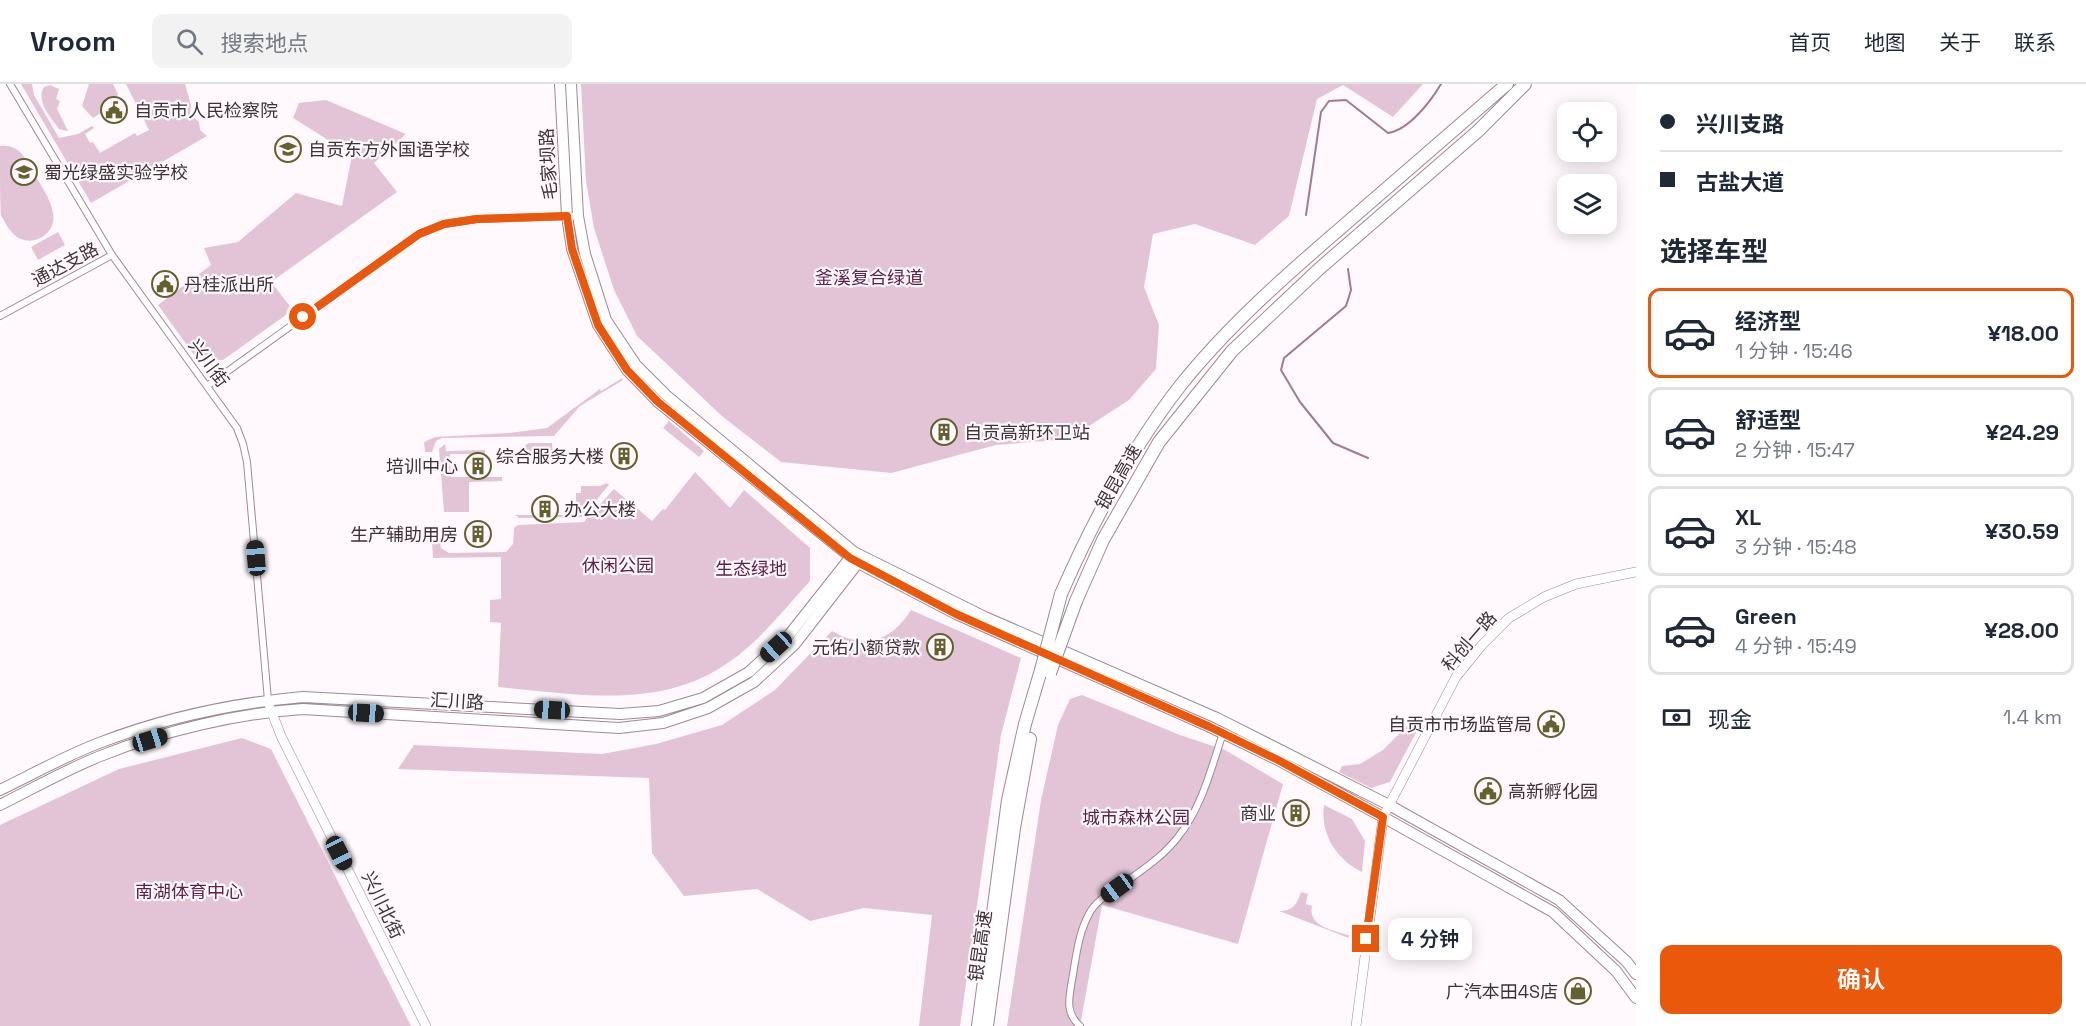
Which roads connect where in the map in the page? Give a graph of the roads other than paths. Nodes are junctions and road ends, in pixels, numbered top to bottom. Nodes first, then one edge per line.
1 (10, 84) edge
2 (560, 84) edge
3 (571, 84) edge
4 (1507, 84) edge
5 (1525, 84) edge
6 (573, 216) junction
7 (112, 255) junction
8 (0, 316) edge
9 (207, 386) junction
10 (856, 558) junction
11 (1636, 572) edge
12 (1046, 672) junction
13 (269, 706) junction
14 (1223, 733) junction
15 (0, 790) edge
16 (0, 805) edge
17 (1389, 806) junction
18 (1383, 817) junction
19 (1636, 974) edge
20 (1636, 998) edge
21 (426, 1026) edge
22 (978, 1026) edge
23 (987, 1026) edge
24 (1080, 1026) edge
25 (1356, 1026) edge

1 - 7 street, 兴川街
2 - 6 main road, 毛家坝路
3 - 6 main road, 毛家坝路
4 - 12 highway, 银昆高速, bridge
5 - 12 highway, 银昆高速, bridge
6 - 9 street
6 - 10 main road, 毛家坝路
7 - 8 street, 通达支路
7 - 9 street, 兴川街
9 - 13 street, 兴川街
10 - 13 main road, 汇川路
10 - 14 main road
10 - 17 main road
11 - 17 street, 科创一路
12 - 22 highway, 银昆高速
12 - 23 highway, 银昆高速
13 - 15 main road, 汇川路
13 - 16 main road, 汇川路
13 - 21 street, 兴川北街
14 - 18 main road
14 - 24 street
17 - 18 street, 科创一路
17 - 19 main road
18 - 20 main road
18 - 25 street

